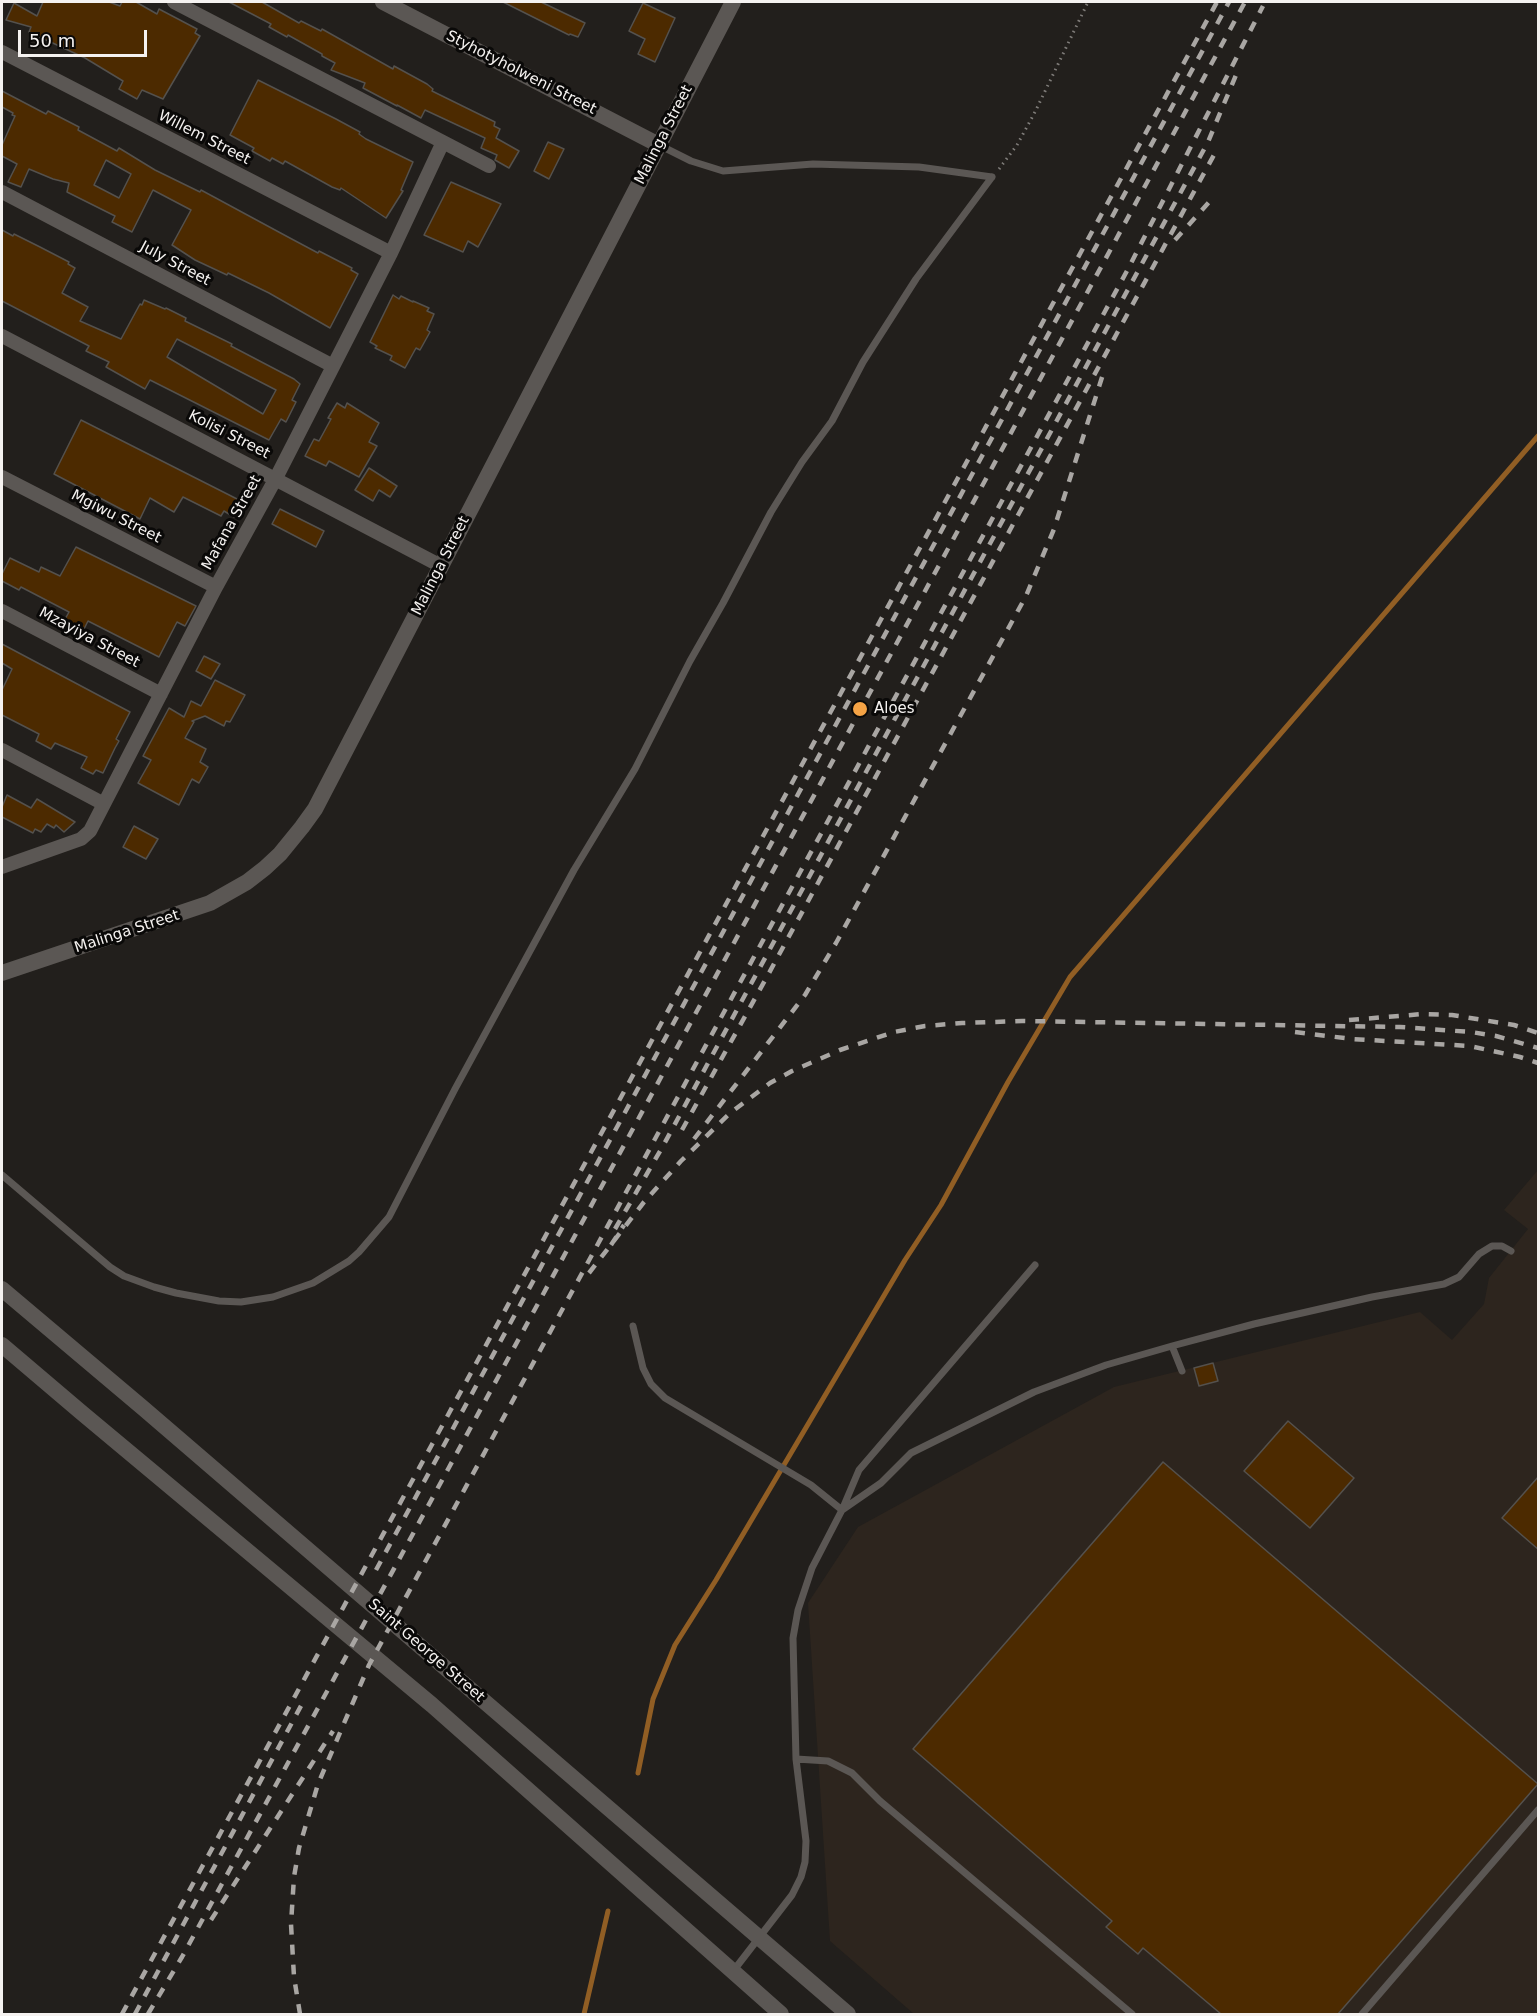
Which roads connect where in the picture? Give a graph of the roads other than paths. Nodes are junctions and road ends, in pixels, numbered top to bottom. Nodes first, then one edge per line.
1 (174, 2) edge
2 (383, 2) edge
3 (733, 2) edge
4 (2, 52) edge
5 (443, 142) junction
6 (659, 145) junction
7 (489, 165) dead end
8 (2, 192) edge
9 (391, 253) junction
10 (2, 336) edge
11 (333, 366) junction
12 (2, 477) edge
13 (276, 478) junction
14 (441, 566) junction
15 (216, 587) junction
16 (2, 611) edge
17 (161, 694) junction
18 (2, 750) edge
19 (104, 804) junction
20 (2, 867) edge
21 (2, 973) edge
22 (2, 1174) edge
23 (1511, 1251) dead end
24 (1035, 1265) dead end
25 (2, 1289) edge
26 (633, 1326) dead end
27 (2, 1344) edge
28 (1172, 1346) junction
29 (1182, 1371) dead end
30 (843, 1510) junction
31 (796, 1759) junction
32 (1539, 1810) edge
33 (758, 1937) junction
34 (732, 1972) junction
35 (781, 2014) edge
36 (848, 2014) edge
37 (1132, 2014) edge
38 (1362, 2014) edge

1 - 5 street
2 - 6 main road, Styhotyholweni Street
3 - 6 main road, Malinga Street
4 - 9 street, Willem Street
5 - 7 street
5 - 9 street, Mafana Street
6 - 14 main road, Malinga Street
6 - 22 lane
8 - 11 street, July Street
9 - 11 street, Mafana Street
10 - 13 street, Kolisi Street
11 - 13 street, Mafana Street
12 - 15 street, Mgiwu Street
13 - 14 street, Kolisi Street
13 - 15 street, Mafana Street
14 - 21 main road, Malinga Street
15 - 17 street, Mafana Street
16 - 17 street, Mzayiya Street
17 - 19 street, Mafana Street
18 - 19 street
19 - 20 street, Mafana Street
23 - 28 lane
24 - 30 lane
25 - 33 main road, Saint George Street
26 - 30 lane
27 - 34 main road
28 - 29 lane
28 - 30 lane
30 - 31 lane
31 - 33 lane
31 - 37 lane
32 - 38 lane
33 - 34 lane
33 - 36 main road, Saint George Street
34 - 35 main road

